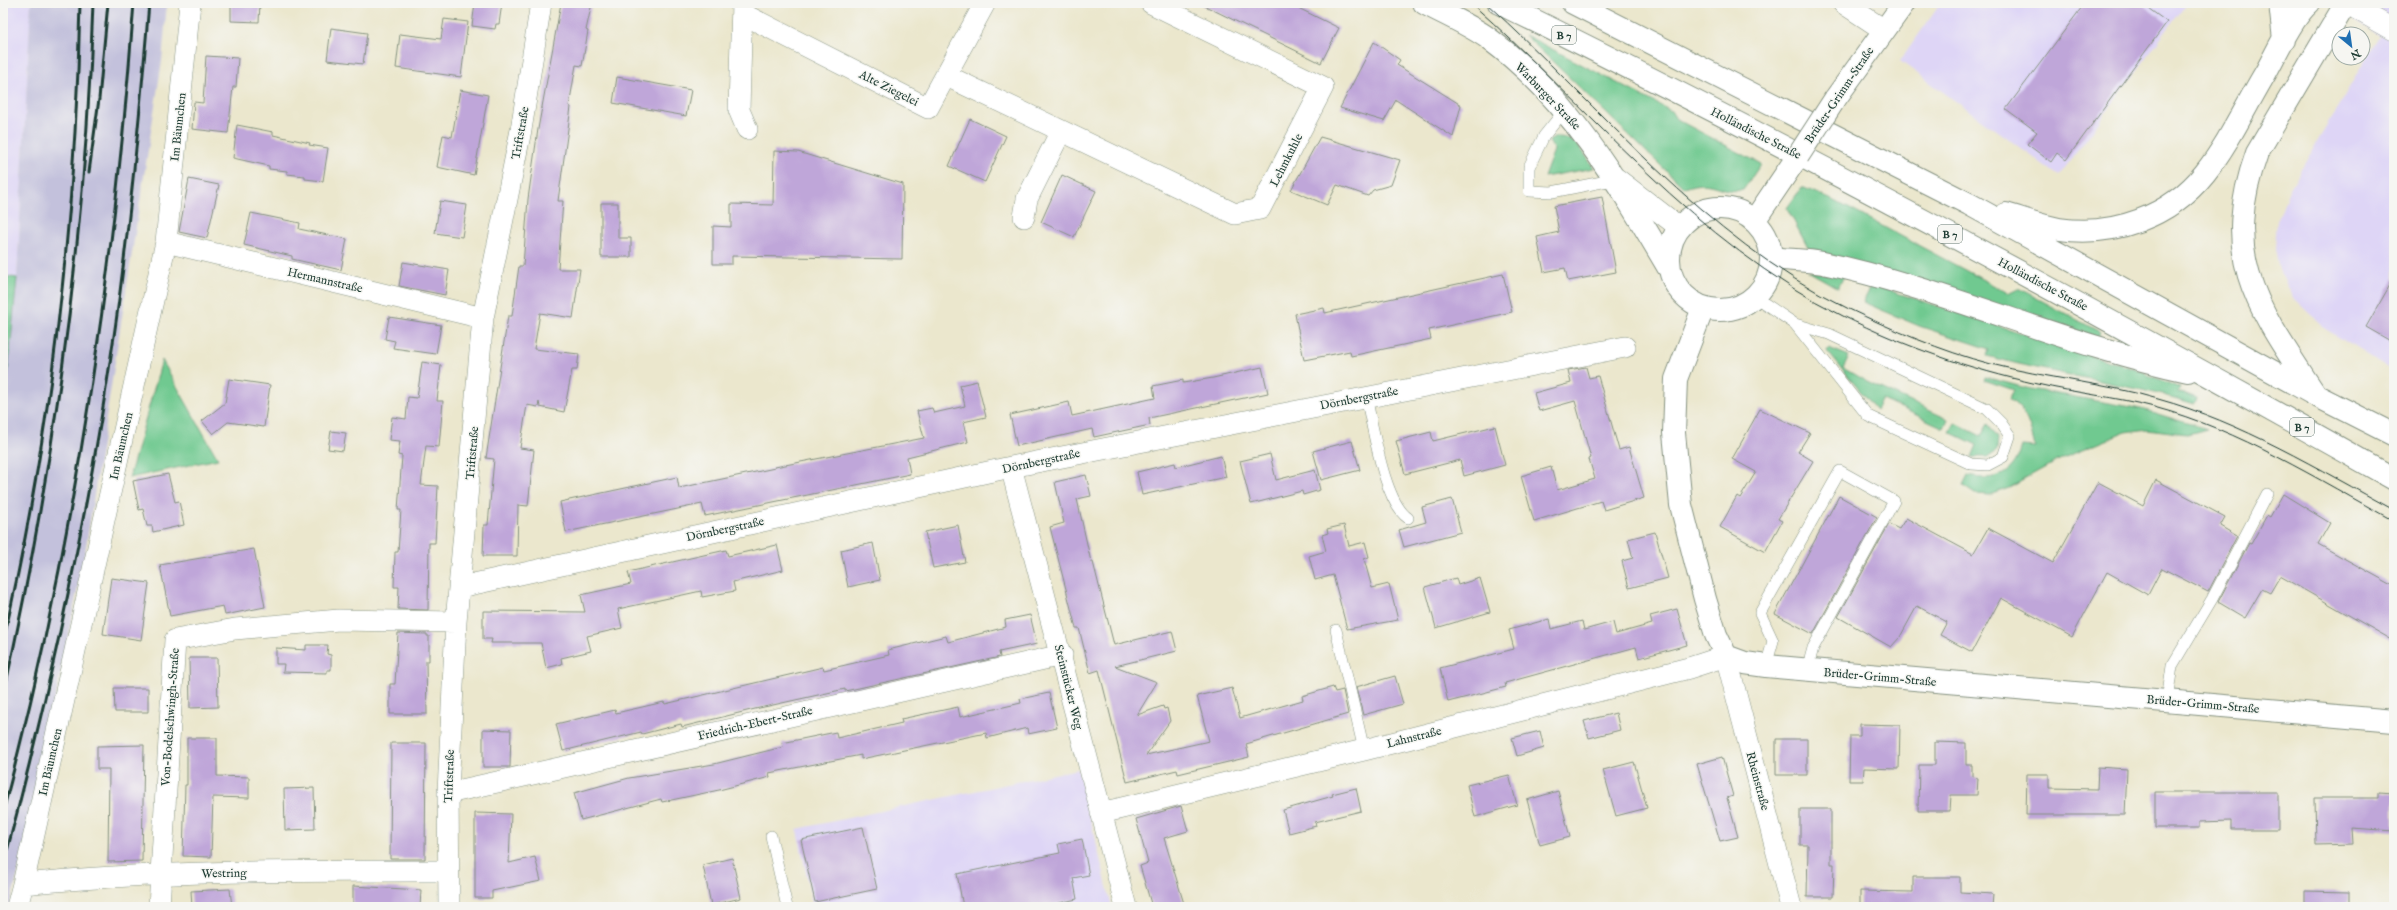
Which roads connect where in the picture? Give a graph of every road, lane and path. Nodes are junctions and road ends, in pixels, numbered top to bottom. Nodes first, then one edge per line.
1 (190, 3) edge
2 (541, 3) edge
3 (985, 3) edge
4 (1150, 3) edge
5 (1424, 3) edge
6 (1499, 3) edge
7 (1573, 3) edge
8 (1843, 3) edge
9 (1904, 3) edge
10 (2280, 3) edge
11 (2309, 3) edge
12 (2346, 3) edge
13 (742, 9) edge
14 (1884, 30) junction
15 (2394, 30) edge
16 (2284, 40) junction
17 (947, 76) junction
18 (1564, 111) junction
19 (747, 129) dead end
20 (1061, 131) junction
21 (1617, 179) junction
22 (1969, 204) junction
23 (1024, 217) dead end
24 (1754, 221) junction
25 (1679, 227) junction
26 (166, 242) junction
27 (1771, 258) junction
28 (1668, 267) junction
29 (1755, 297) junction
30 (1703, 308) junction
31 (483, 318) junction
32 (1795, 324) junction
33 (1625, 347) dead end
34 (2211, 376) junction
35 (2317, 396) junction
36 (1366, 397) junction
37 (2394, 435) edge
38 (1011, 467) junction
39 (2394, 479) edge
40 (2267, 494) dead end
41 (1408, 518) dead end
42 (460, 586) junction
43 (456, 622) junction
44 (1336, 630) dead end
45 (1062, 654) junction
46 (1726, 656) junction
47 (1766, 666) junction
48 (1807, 670) junction
49 (2167, 701) junction
50 (2394, 720) edge
51 (1364, 750) junction
52 (448, 793) junction
53 (1101, 813) junction
54 (771, 836) dead end
55 (448, 871) junction
56 (160, 873) junction
57 (23, 884) junction
58 (17, 907) edge
59 (159, 907) edge
60 (448, 907) edge
61 (787, 907) edge
62 (1126, 907) edge
63 (1791, 907) edge

1 - 26 street, Im Bäumchen
2 - 31 street, Triftstraße
3 - 17 street, Alte Ziegelei
4 - 20 street, Lehmkuhle
5 - 18 main road, Warburger Straße
6 - 34 main road, Holländische Straße / B 7
7 - 22 main road
8 - 14 street
9 - 14 main road, Brüder-Grimm-Straße
10 - 16 main road
11 - 16 main road
12 - 15 street
12 - 35 main road
13 - 17 street, Alte Ziegelei
13 - 19 street, Alte Ziegelei
14 - 24 main road, Brüder-Grimm-Straße, bridge
16 - 22 main road
17 - 20 street, Lehmkuhle
18 - 21 main road, Warburger Straße
18 - 21 lane
20 - 23 street
21 - 25 street, Warburger Straße
21 - 28 main road, Warburger Straße
22 - 35 main road
24 - 25 main road
24 - 27 main road
25 - 28 main road
26 - 31 street, Hermannstraße
26 - 57 street, Im Bäumchen
27 - 29 main road
27 - 34 main road
28 - 30 main road
29 - 30 main road
29 - 32 lane
30 - 46 main road
31 - 42 street, Triftstraße
32 - 32 lane
33 - 36 street, Dörnbergstraße
34 - 39 main road, Holländische Straße / B 7
35 - 37 main road
36 - 38 street, Dörnbergstraße
36 - 41 lane
38 - 42 street, Dörnbergstraße
38 - 45 street, Steinstücker Weg
40 - 49 lane
42 - 43 street, Triftstraße
43 - 52 street, Triftstraße
43 - 56 street, Von-Bodelschwingh-Straße
44 - 51 lane
45 - 52 street, Friedrich-Ebert-Straße
45 - 53 street, Steinstücker Weg
46 - 47 main road, Brüder-Grimm-Straße
46 - 51 street, Lahnstraße
46 - 63 street, Rheinstraße
47 - 48 main road, Brüder-Grimm-Straße
47 - 48 lane
48 - 49 main road, Brüder-Grimm-Straße
49 - 50 main road, Brüder-Grimm-Straße
51 - 53 street, Lahnstraße
52 - 55 street, Triftstraße
53 - 62 street, Steinstücker Weg
54 - 61 lane
55 - 56 street, Westring
55 - 60 street, Triftstraße
56 - 57 street, Westring
56 - 59 street, Von-Bodelschwingh-Straße
57 - 58 street

